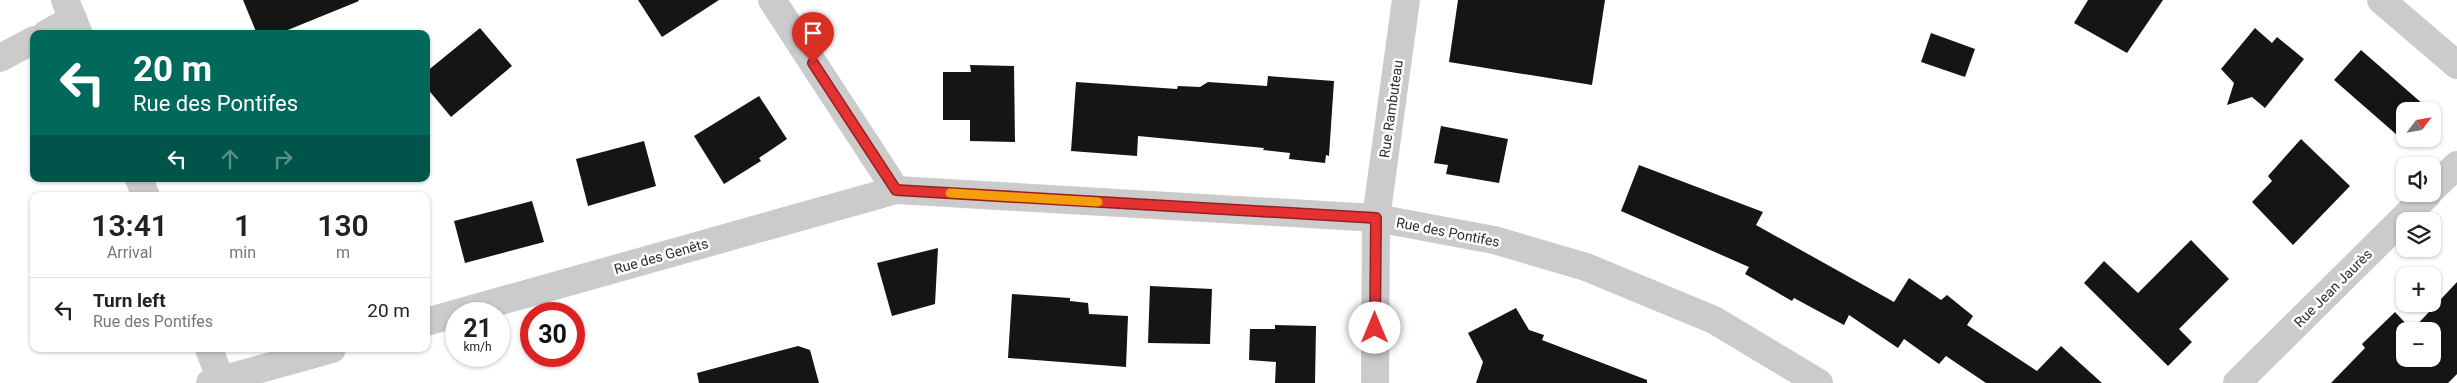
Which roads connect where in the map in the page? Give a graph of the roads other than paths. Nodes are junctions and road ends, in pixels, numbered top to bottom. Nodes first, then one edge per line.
1 (772, 0) edge
2 (1406, 0) edge
3 (2381, 0) edge
4 (72, 18) edge
5 (52, 30) edge
6 (30, 42) edge
7 (0, 58) edge
8 (2457, 65) edge
9 (2457, 165) edge
10 (2441, 181) edge
11 (896, 190) junction
12 (2420, 202) edge
13 (1376, 218) junction
14 (430, 321) edge
15 (210, 352) edge
16 (321, 352) edge
17 (216, 381) edge
18 (1375, 383) edge
19 (1819, 383) edge
20 (2237, 383) edge

1 - 11 street
2 - 13 street, Rue Rambuteau
3 - 8 street
4 - 5 street
6 - 7 street
9 - 10 street
11 - 13 street, Rue des Pontifes
11 - 14 street, Rue des Genêts
12 - 20 street, Rue Jean Jaurès
13 - 18 street, Rue Rambuteau
13 - 19 street, Rue des Pontifes
15 - 17 street
16 - 17 street

